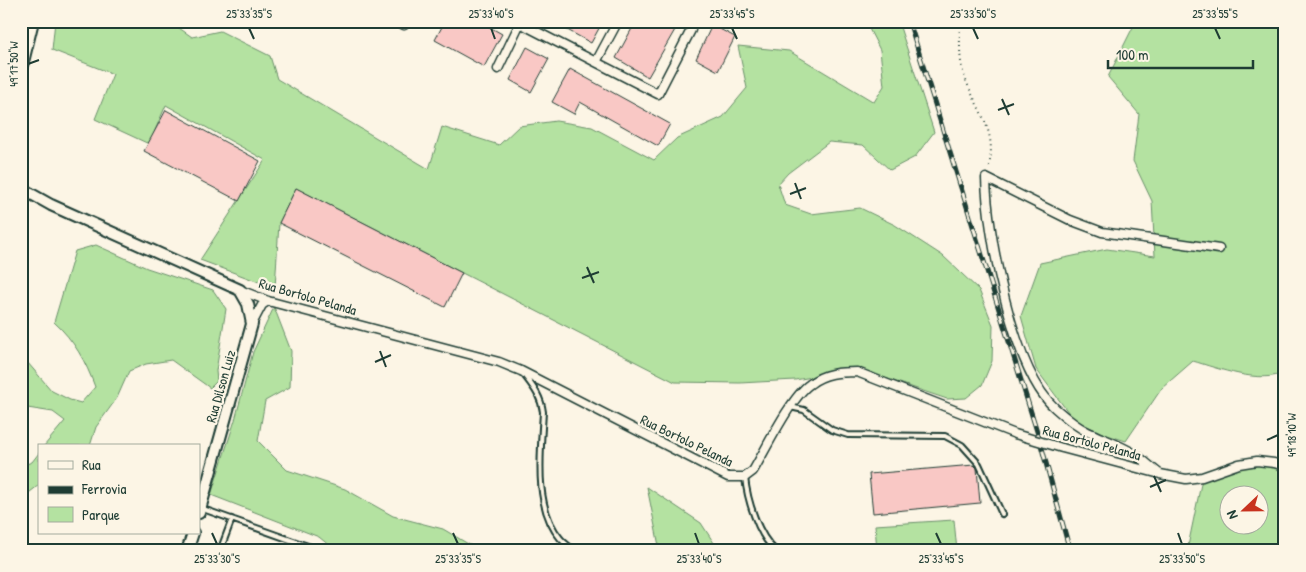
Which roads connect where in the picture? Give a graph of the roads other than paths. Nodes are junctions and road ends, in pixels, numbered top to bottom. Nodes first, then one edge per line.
1 (33, 21) edge
2 (397, 21) edge
3 (406, 21) edge
4 (618, 21) edge
5 (518, 22) edge
6 (691, 30) dead end
7 (23, 59) edge
8 (596, 62) junction
9 (498, 69) dead end
10 (21, 70) edge
11 (21, 185) edge
12 (1219, 249) dead end
13 (240, 290) junction
14 (268, 301) junction
15 (252, 324) junction
16 (521, 371) junction
17 (790, 407) junction
18 (1285, 466) edge
19 (1160, 474) junction
20 (745, 477) junction
21 (200, 511) edge
22 (1002, 514) dead end
23 (232, 519) junction
24 (193, 534) edge
25 (299, 543) junction
26 (187, 551) edge
27 (220, 551) edge
28 (295, 551) edge
29 (323, 551) edge
30 (575, 551) edge
31 (776, 551) edge

1 - 7 street
2 - 3 street
4 - 8 street
5 - 8 street
5 - 9 street
6 - 8 street
7 - 10 street
11 - 13 street, Rua Bortolo Pelanda
12 - 19 street
13 - 14 street, Rua Bortolo Pelanda
13 - 15 street, Rua Bortolo Pelanda
14 - 15 street
14 - 16 street, Rua Bortolo Pelanda
15 - 21 street, Rua Dilson Luiz
16 - 20 street, Rua Bortolo Pelanda
16 - 30 lane
17 - 19 street, Rua Bortolo Pelanda, bridge
17 - 20 street, Rua Bortolo Pelanda
17 - 22 lane
18 - 19 street, Rua Bortolo Pelanda
20 - 31 lane
21 - 23 lane
23 - 25 lane
23 - 27 lane
24 - 26 street
25 - 28 lane
25 - 29 lane

